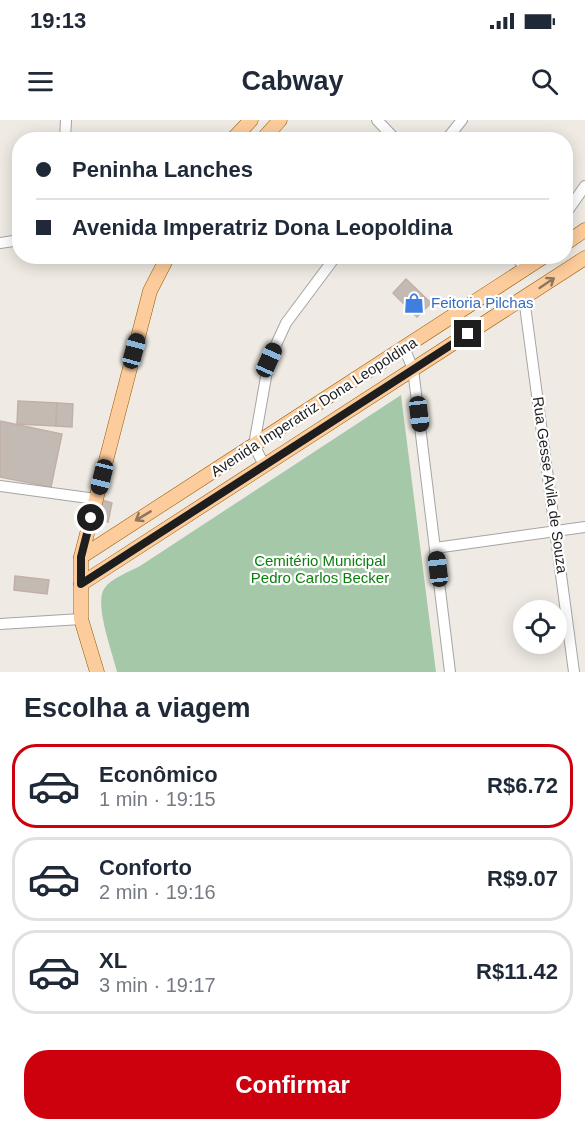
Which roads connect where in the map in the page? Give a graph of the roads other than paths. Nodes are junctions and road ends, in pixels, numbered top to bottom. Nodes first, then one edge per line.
1 (280, 120) edge
2 (377, 120) edge
3 (462, 120) edge
4 (269, 132) edge
5 (388, 132) edge
6 (452, 132) edge
7 (585, 186) edge
8 (573, 203) edge
9 (585, 258) edge
10 (164, 264) edge
11 (330, 264) edge
12 (523, 264) edge
13 (533, 264) edge
14 (527, 268) junction
15 (524, 298) junction
16 (405, 350) junction
17 (413, 369) junction
18 (254, 445) junction
19 (264, 465) junction
20 (0, 486) edge
21 (96, 499) junction
22 (163, 504) junction
23 (176, 524) junction
24 (585, 527) edge
25 (557, 531) junction
26 (435, 548) junction
27 (81, 557) junction
28 (81, 584) junction
29 (81, 619) junction
30 (0, 624) edge
31 (97, 672) edge
32 (450, 672) edge
33 (574, 672) edge

1 - 4 main road
2 - 5 street
3 - 6 street
7 - 8 street
15 -> 9 main road, Avenida Imperatriz Dona Leopoldina
10 - 21 main road
11 - 18 street
12 - 14 street
13 - 14 main road, Avenida Imperatriz Dona Leopoldina
14 - 16 main road, Avenida Imperatriz Dona Leopoldina
15 - 17 main road, Avenida Imperatriz Dona Leopoldina
15 - 25 street, Rua Gesse Avila de Souza
16 - 17 street
16 - 18 main road, Avenida Imperatriz Dona Leopoldina
17 - 19 main road, Avenida Imperatriz Dona Leopoldina
17 - 26 street
18 - 19 street
18 - 22 main road, Avenida Imperatriz Dona Leopoldina
19 - 23 main road, Avenida Imperatriz Dona Leopoldina
20 - 21 street
21 - 27 main road
22 - 23 main road
22 -> 27 main road, Avenida Imperatriz Dona Leopoldina
23 - 28 main road, Avenida Imperatriz Dona Leopoldina
24 - 25 street
25 - 26 street
25 - 33 street, Rua Gesse Avila de Souza
26 - 32 street
27 - 28 main road
28 - 29 main road
29 - 30 street
29 - 31 main road

